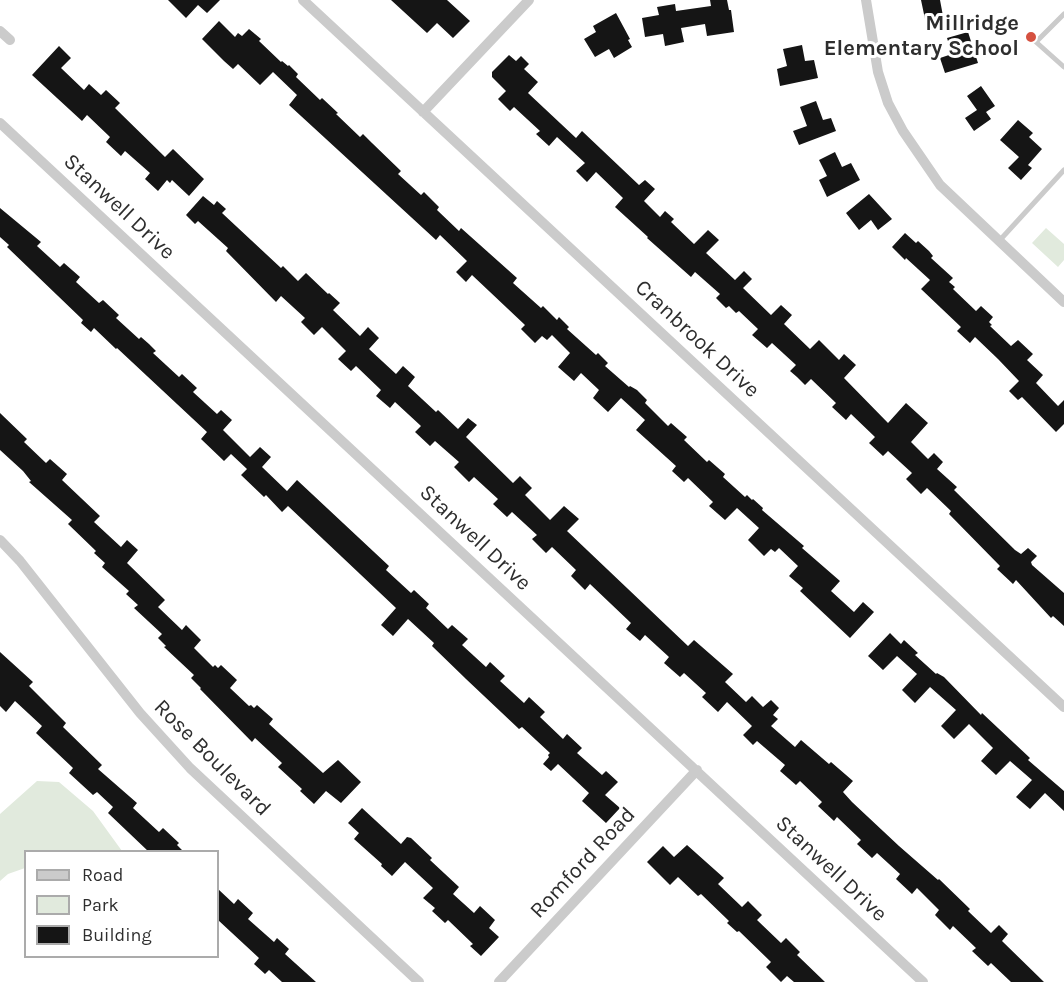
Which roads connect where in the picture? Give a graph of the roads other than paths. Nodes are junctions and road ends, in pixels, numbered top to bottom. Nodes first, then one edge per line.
1 (303, 0) edge
2 (529, 0) edge
3 (866, 0) edge
4 (1064, 14) edge
5 (0, 31) edge
6 (10, 40) dead end
7 (1064, 68) edge
8 (423, 112) junction
9 (0, 123) edge
10 (1064, 170) edge
11 (1000, 240) junction
12 (1064, 302) edge
13 (0, 540) edge
14 (1064, 707) edge
15 (697, 770) junction
16 (419, 982) edge
17 (499, 982) edge
18 (923, 982) edge

1 - 8 street, Cranbrook Drive
2 - 8 street
3 - 11 street
4 - 7 lane
5 - 6 street
8 - 14 street, Cranbrook Drive
9 - 15 street, Stanwell Drive
10 - 11 lane
11 - 12 street
13 - 16 street, Rose Boulevard
15 - 17 street, Romford Road
15 - 18 street, Stanwell Drive

